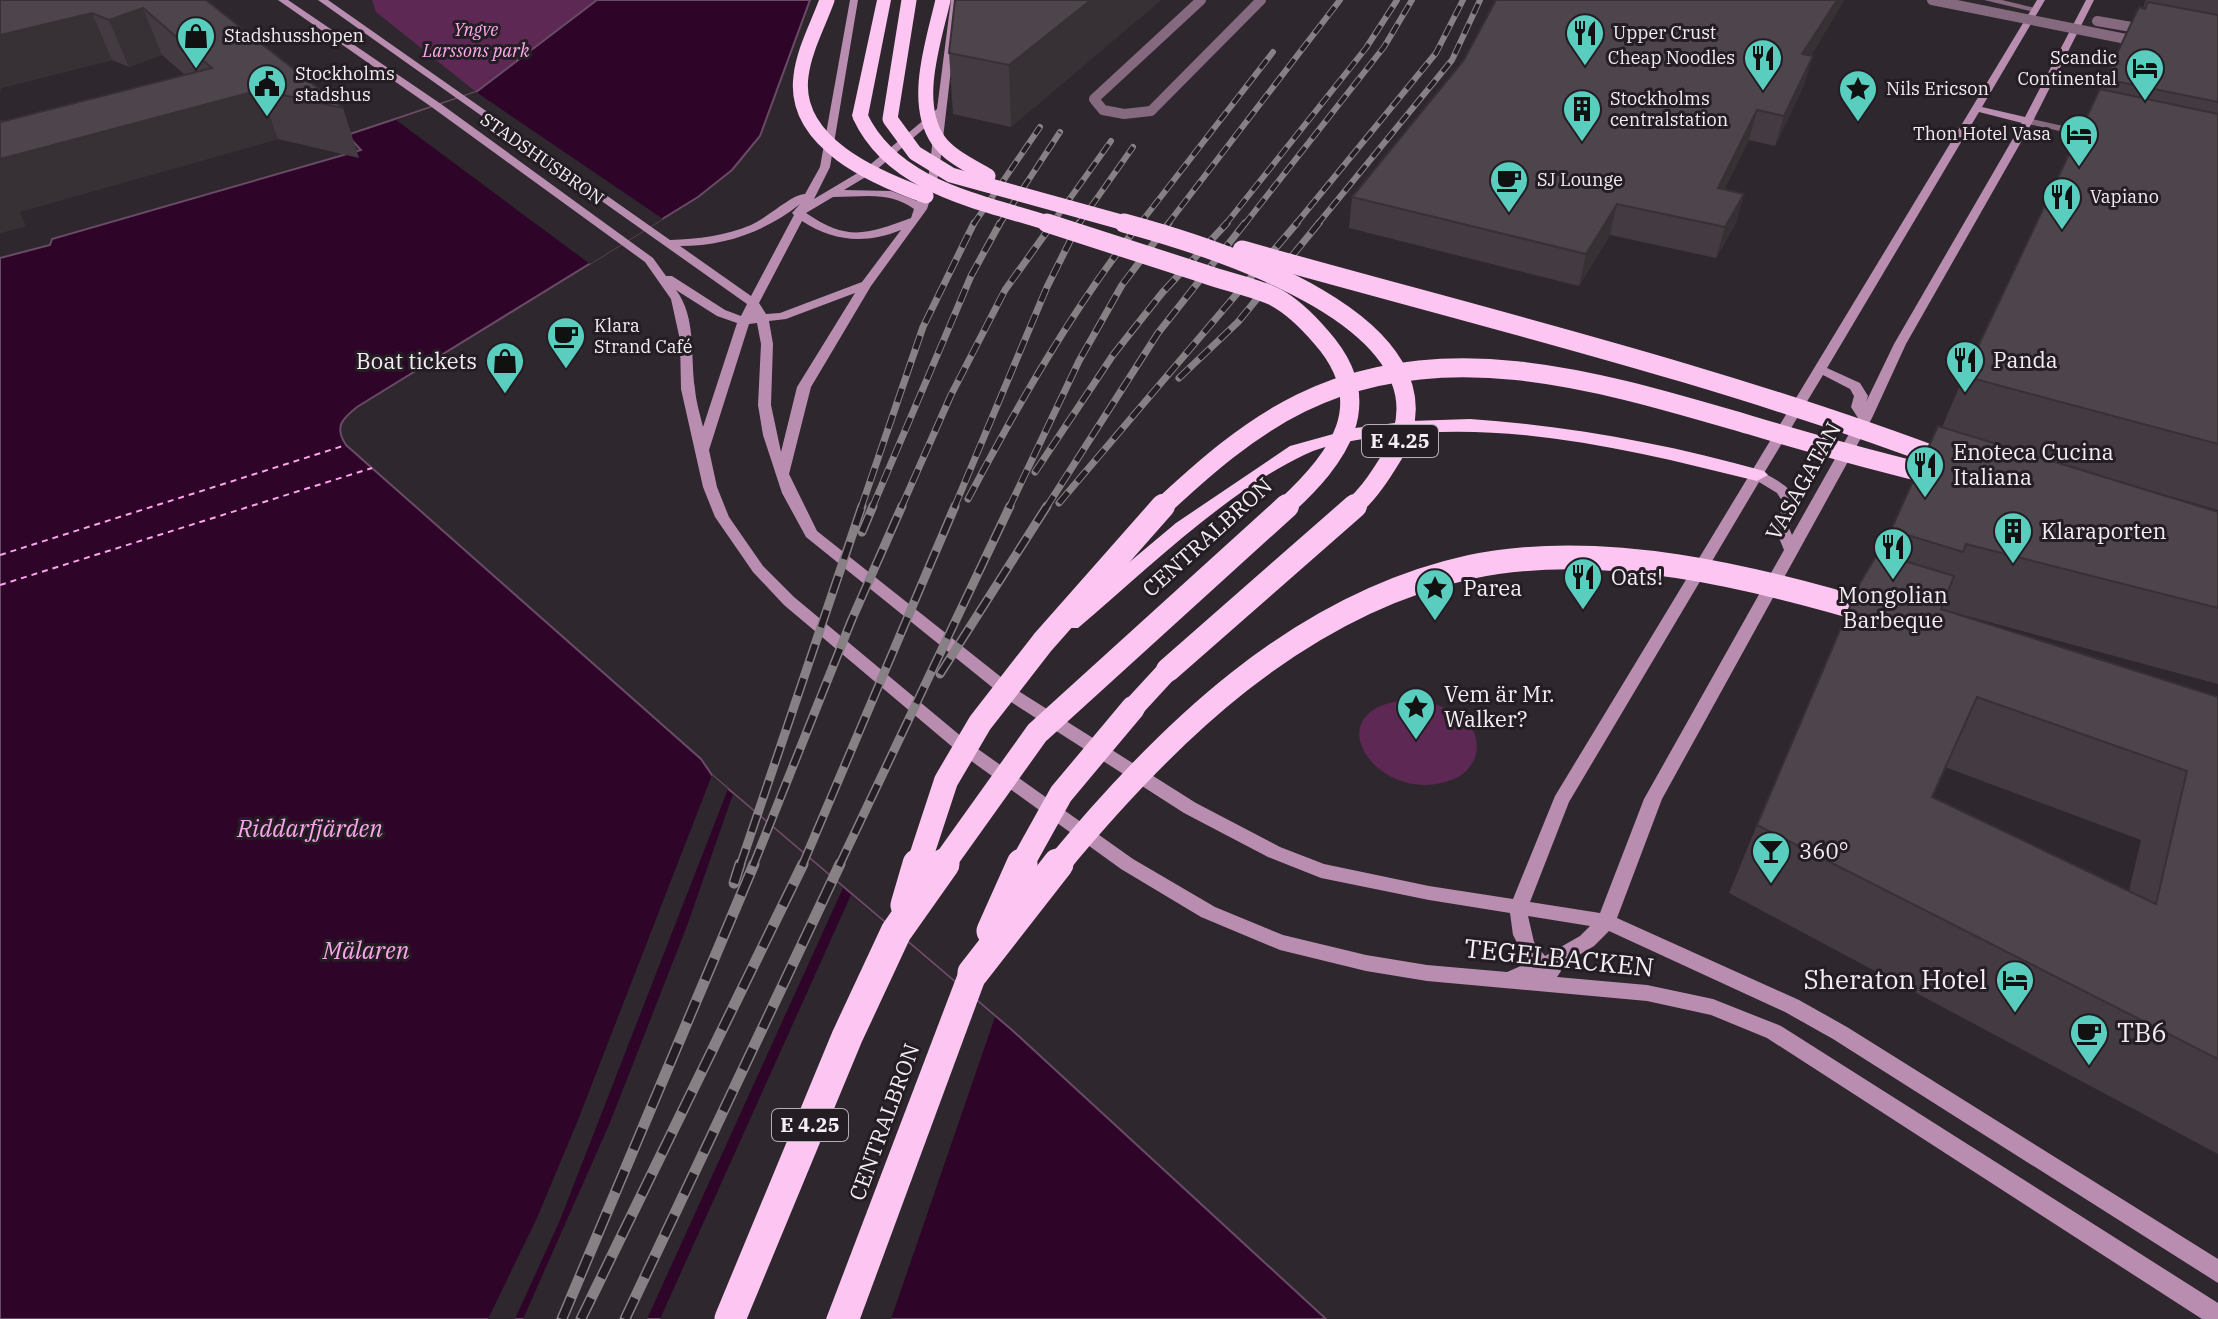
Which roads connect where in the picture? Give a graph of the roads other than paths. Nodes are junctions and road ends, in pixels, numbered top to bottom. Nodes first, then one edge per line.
1 (282, 0) edge
2 (322, 0) edge
3 (827, 0) edge
4 (854, 0) edge
5 (884, 0) edge
6 (909, 0) edge
7 (943, 0) edge
8 (955, 0) edge
9 (1201, 0) edge
10 (1261, 0) edge
11 (1932, 0) edge
12 (1988, 0) edge
13 (2041, 0) edge
14 (2090, 0) edge
15 (2155, 30) edge
16 (2165, 47) edge
17 (944, 106) junction
18 (1977, 109) junction
19 (2028, 121) junction
20 (2106, 139) edge
21 (815, 186) junction
22 (829, 195) junction
23 (1022, 195) junction
24 (798, 213) junction
25 (919, 214) junction
26 (1060, 228) junction
27 (1184, 241) junction
28 (667, 243) junction
29 (663, 276) junction
30 (866, 285) junction
31 (753, 303) junction
32 (762, 319) junction
33 (744, 321) junction
34 (1820, 369) junction
35 (1865, 418) junction
36 (703, 448) junction
37 (1757, 475) junction
38 (782, 478) junction
39 (1792, 552) junction
40 (1909, 624) edge
41 (1037, 649) junction
42 (1519, 907) junction
43 (1606, 921) junction
44 (896, 932) junction
45 (1544, 967) junction
46 (973, 973) junction
47 (1491, 980) junction
48 (1578, 984) junction
49 (2218, 1272) edge
50 (2218, 1316) edge
51 (730, 1319) edge
52 (843, 1319) edge

1 - 29 street, STADSHUSBRON
2 - 28 street, STADSHUSBRON
3 - 26 highway, bridge
4 - 21 street
5 - 26 highway, CENTRALBRON / E 4.25, bridge
6 - 23 highway, CENTRALBRON / E 4.25, bridge
7 - 23 highway, bridge
8 - 17 street
9 - 10 street, bridge
11 - 16 street, bridge
12 - 15 street, bridge
13 - 18 street, VASAGATAN
14 - 19 street, VASAGATAN
17 - 22 street
17 - 25 street
18 - 19 street
18 - 34 street, VASAGATAN
19 - 20 street
19 - 35 street, VASAGATAN
21 - 24 street
21 - 28 street
22 - 24 street
22 - 25 street
23 - 27 highway, CENTRALBRON / E 4.25, bridge
24 - 25 street
24 - 31 street
25 - 30 street
26 - 44 highway, CENTRALBRON / E 4.25, bridge
27 - 41 highway, bridge
27 - 46 highway, CENTRALBRON / E 4.25, bridge
28 - 31 street, STADSHUSBRON
29 - 33 street
29 - 36 street, TEGELBACKEN
30 - 32 street
30 - 38 street
31 - 32 street
31 - 33 street
32 - 33 street
32 - 38 street, TEGELBACKEN
33 - 36 street
34 - 35 street
34 - 37 street, VASAGATAN
35 - 39 street, VASAGATAN
36 - 47 street, TEGELBACKEN
37 - 39 street
37 - 41 highway, bridge
37 - 42 street, VASAGATAN
38 - 42 street, TEGELBACKEN
39 - 43 street, VASAGATAN
40 - 46 highway, bridge
41 - 44 highway, bridge
42 - 43 street, TEGELBACKEN
42 - 45 street
43 - 45 street, VASAGATAN
43 - 49 street, TEGELBACKEN
44 - 51 highway, CENTRALBRON / E 4.25, bridge
45 - 47 street, VASAGATAN
45 - 48 street
46 - 52 highway, CENTRALBRON / E 4.25
47 - 48 street, TEGELBACKEN
48 - 50 street, TEGELBACKEN

